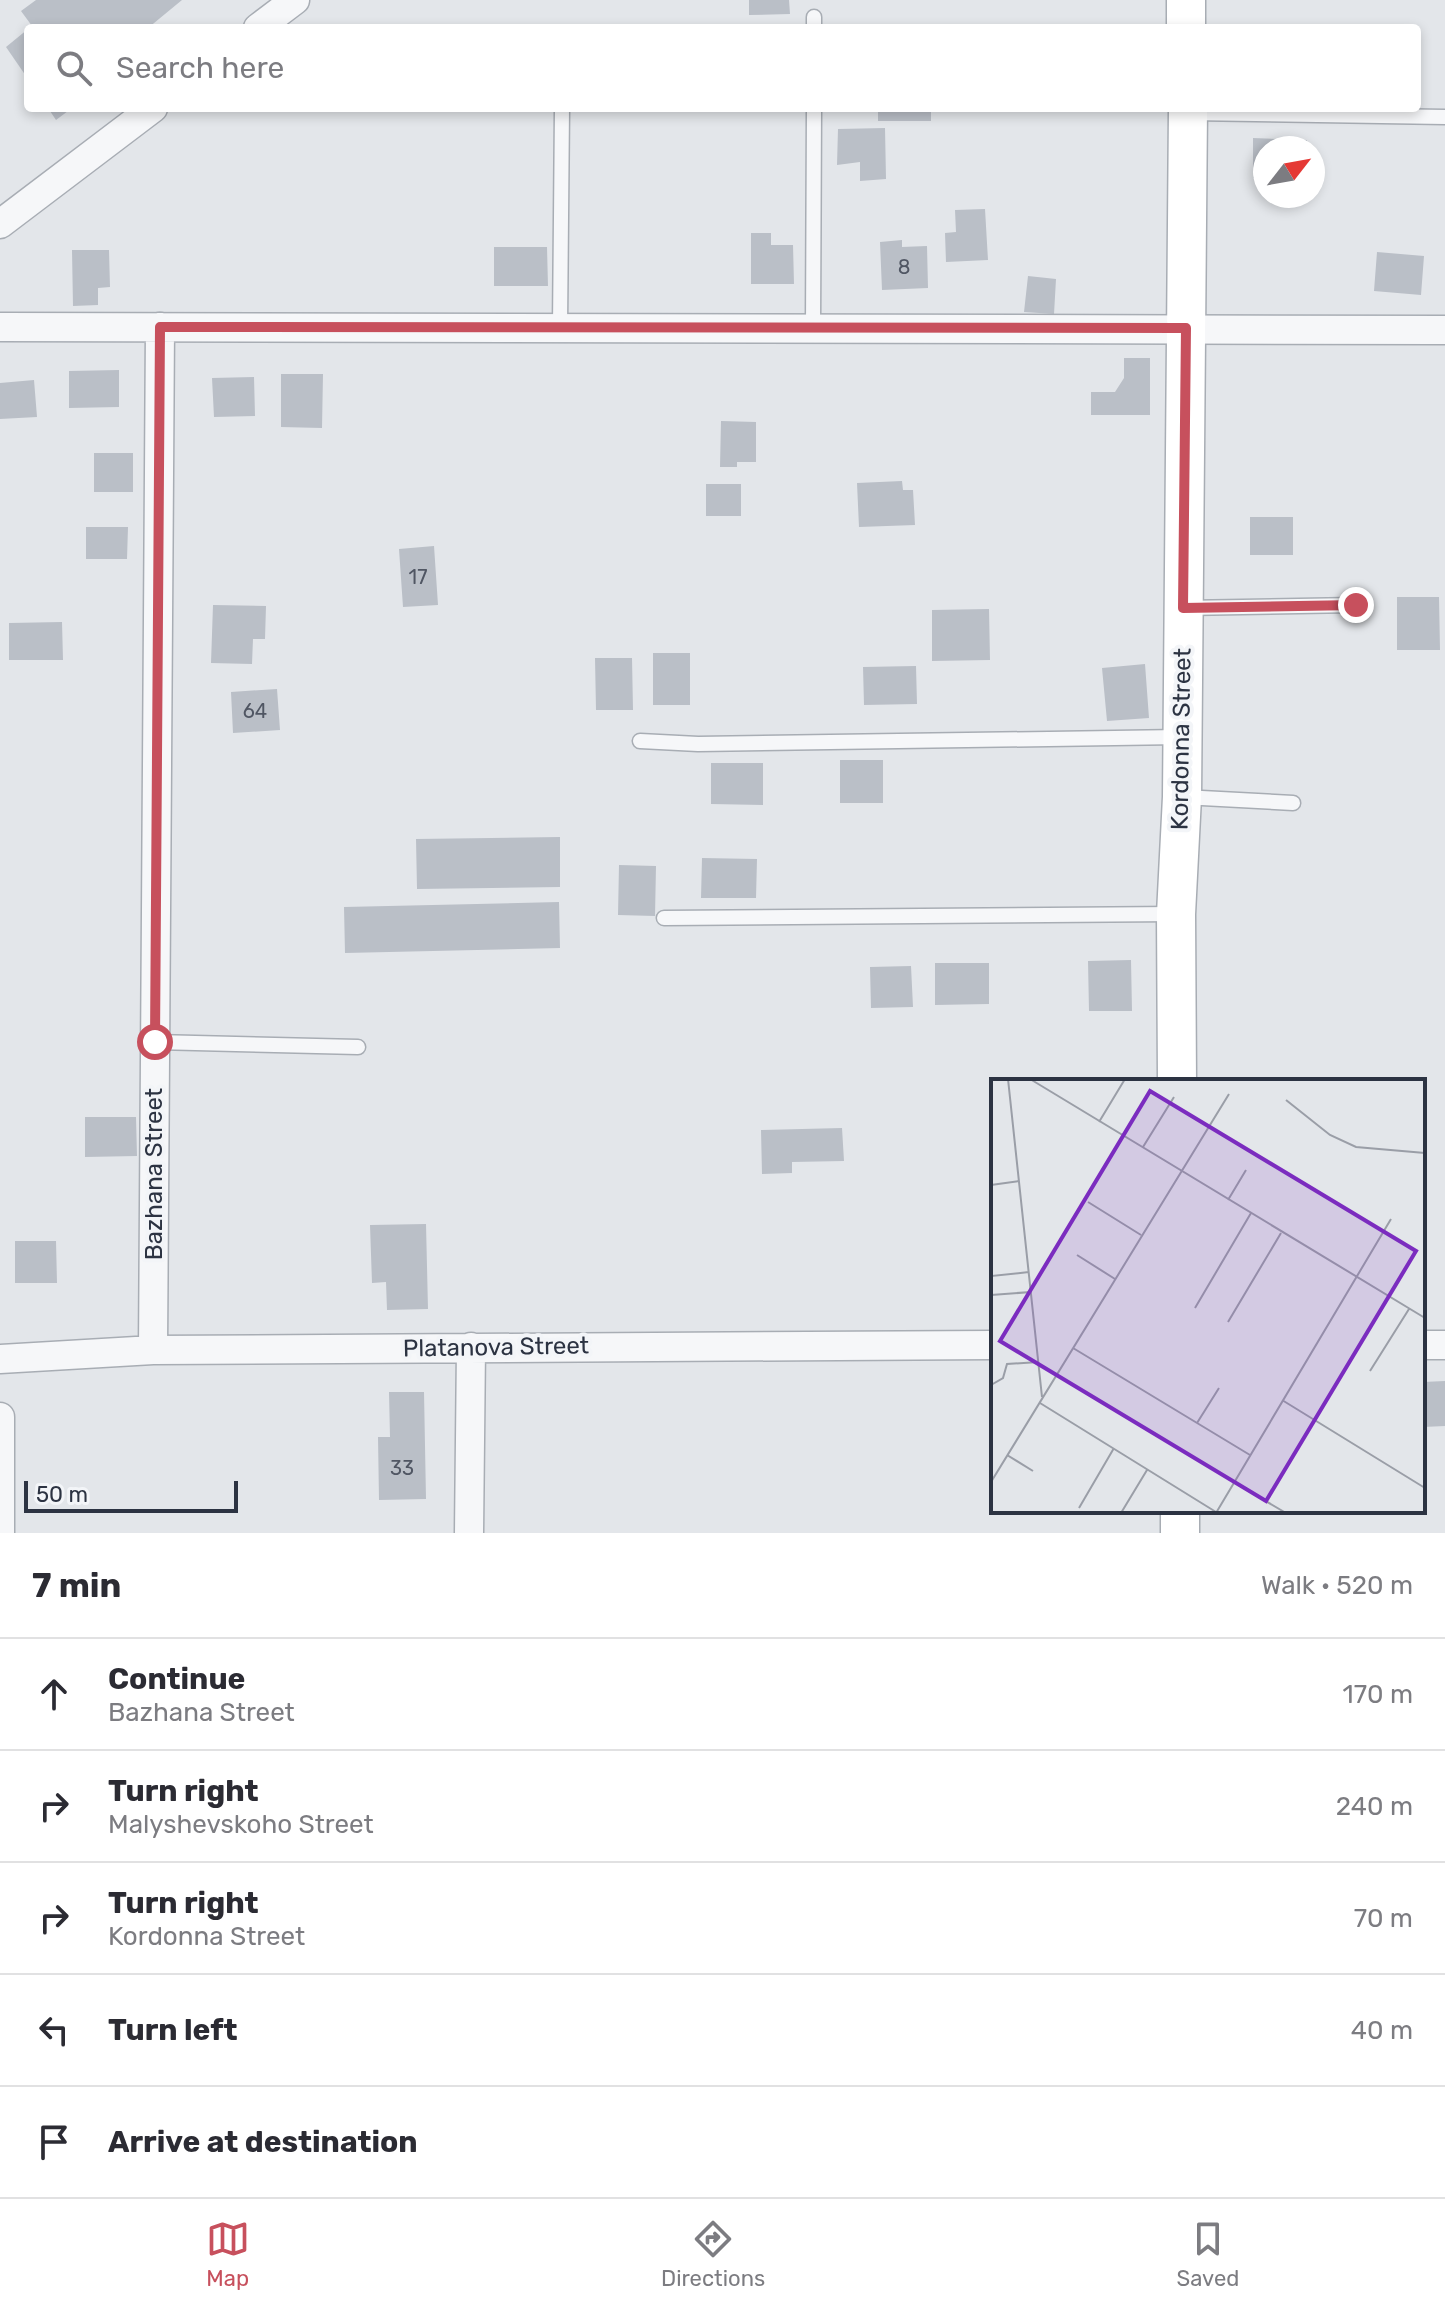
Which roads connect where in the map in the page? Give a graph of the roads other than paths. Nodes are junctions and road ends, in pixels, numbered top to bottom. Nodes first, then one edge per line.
1 (1186, 0) edge
2 (290, 2) edge
3 (263, 24) edge
4 (1186, 24) edge
5 (148, 112) edge
6 (562, 112) edge
7 (814, 112) edge
8 (1188, 112) edge
9 (1261, 112) edge
10 (1445, 117) edge
11 (6, 215) edge
12 (0, 327) edge
13 (160, 327) junction
14 (560, 327) junction
15 (813, 327) junction
16 (1186, 328) junction
17 (1445, 330) edge
18 (1356, 605) dead end
19 (1183, 608) junction
20 (1183, 737) junction
21 (640, 741) dead end
22 (1182, 797) junction
23 (1293, 803) dead end
24 (1176, 914) junction
25 (664, 918) dead end
26 (155, 1042) junction
27 (358, 1047) dead end
28 (1177, 1079) edge
29 (991, 1345) edge
30 (471, 1347) junction
31 (153, 1350) junction
32 (0, 1359) edge
33 (0, 1417) edge
34 (0, 1533) edge
35 (469, 1533) edge

1 - 4 main road
2 - 3 street
5 - 11 street
6 - 14 lane
7 - 15 lane
8 - 16 main road, Kordonna Street
9 - 10 lane
12 - 13 street
13 - 14 street
13 - 26 street, Bazhana Street
14 - 15 street
15 - 16 street
16 - 17 street
16 - 19 main road, Kordonna Street
18 - 19 lane
19 - 20 main road, Kordonna Street
20 - 21 lane
20 - 22 main road, Kordonna Street
22 - 23 lane
22 - 24 main road, Kordonna Street
24 - 25 lane
24 - 28 main road, Kordonna Street
26 - 27 lane
26 - 31 street, Bazhana Street
29 - 30 street, Platanova Street
30 - 31 street, Platanova Street
30 - 35 street
31 - 32 street, Platanova Street
33 - 34 street

